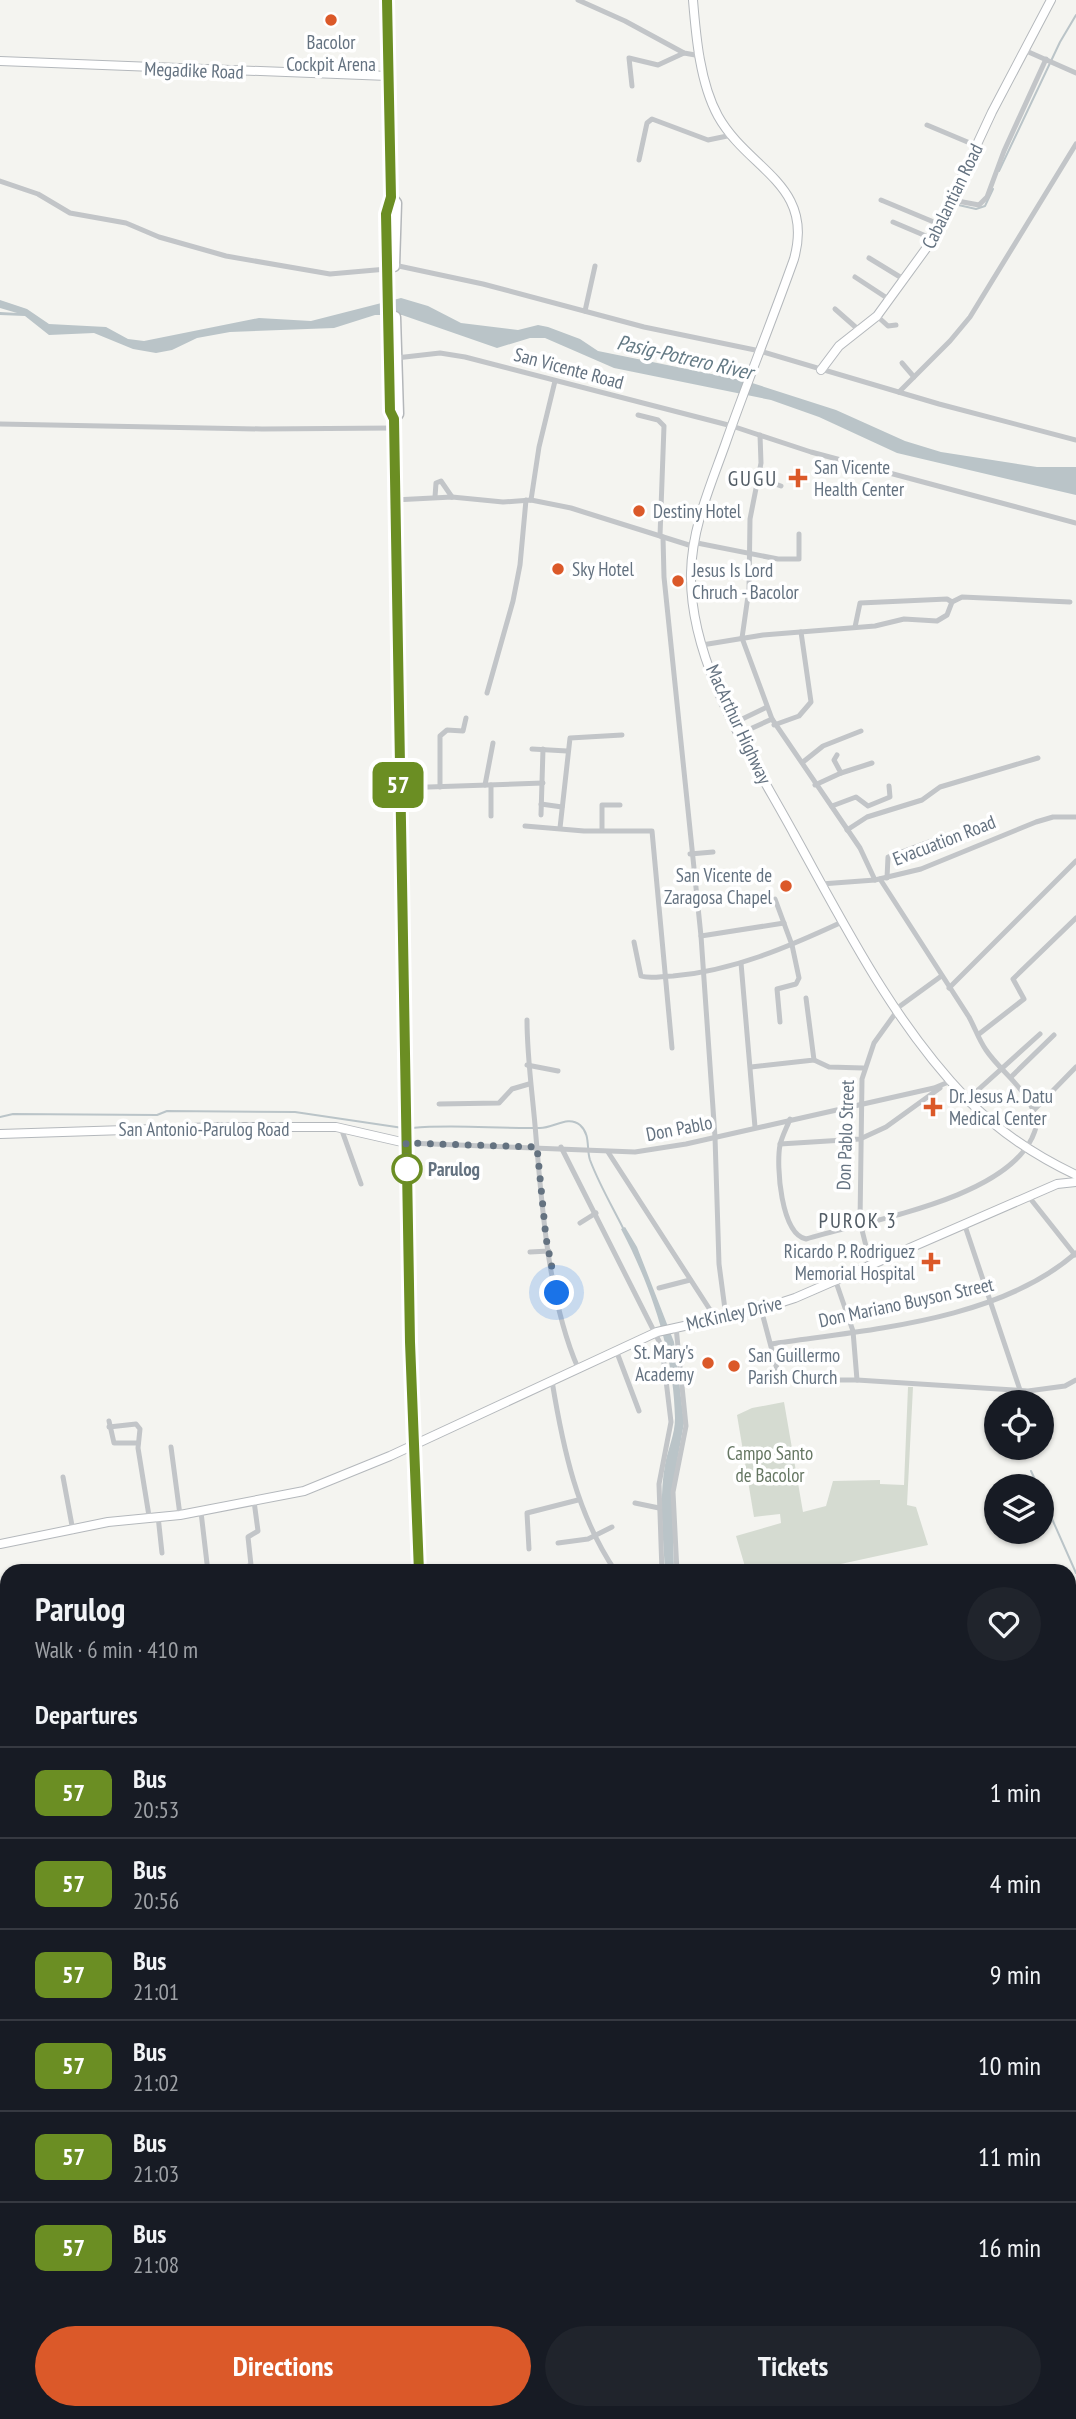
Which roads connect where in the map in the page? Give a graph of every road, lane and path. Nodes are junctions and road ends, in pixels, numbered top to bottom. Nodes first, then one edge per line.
1 (387, 0) edge
2 (578, 0) edge
3 (693, 0) edge
4 (1051, 0) edge
5 (1024, 50) junction
6 (684, 53) junction
7 (701, 56) junction
8 (1048, 60) junction
9 (0, 61) edge
10 (1076, 72) edge
11 (388, 76) junction
12 (632, 86) dead end
13 (927, 125) dead end
14 (732, 135) junction
15 (1076, 144) edge
16 (977, 146) junction
17 (1074, 153) edge
18 (639, 159) dead end
19 (0, 181) edge
20 (881, 200) dead end
21 (952, 200) junction
22 (893, 222) dead end
23 (941, 225) junction
24 (933, 239) junction
25 (869, 258) dead end
26 (595, 266) dead end
27 (391, 270) junction
28 (855, 277) dead end
29 (906, 280) junction
30 (890, 300) junction
31 (835, 309) dead end
32 (585, 311) junction
33 (877, 316) junction
34 (896, 325) dead end
35 (860, 331) junction
36 (759, 353) junction
37 (394, 355) junction
38 (902, 363) dead end
39 (821, 370) junction
40 (914, 377) junction
41 (555, 380) junction
42 (899, 392) junction
43 (638, 415) dead end
44 (394, 423) junction
45 (0, 424) edge
46 (732, 425) junction
47 (760, 435) junction
48 (1076, 440) edge
49 (758, 478) junction
50 (781, 486) dead end
51 (435, 497) junction
52 (452, 497) junction
53 (394, 500) junction
54 (528, 500) junction
55 (1076, 523) edge
56 (799, 534) dead end
57 (662, 537) junction
58 (692, 544) junction
59 (748, 554) junction
60 (952, 602) junction
61 (1070, 602) dead end
62 (855, 627) junction
63 (801, 632) junction
64 (742, 638) junction
65 (702, 645) junction
66 (487, 693) dead end
67 (767, 707) junction
68 (466, 718) dead end
69 (773, 722) junction
70 (734, 723) junction
71 (861, 731) dead end
72 (739, 734) junction
73 (622, 735) dead end
74 (493, 743) dead end
75 (532, 749) dead end
76 (543, 749) junction
77 (567, 751) junction
78 (838, 755) dead end
79 (1038, 758) dead end
80 (803, 762) junction
81 (872, 763) dead end
82 (841, 773) junction
83 (543, 783) junction
84 (488, 785) junction
85 (815, 785) junction
86 (889, 786) dead end
87 (440, 787) junction
88 (398, 789) junction
89 (541, 804) junction
90 (620, 805) dead end
91 (832, 806) junction
92 (562, 807) junction
93 (541, 815) dead end
94 (491, 816) dead end
95 (1076, 817) edge
96 (525, 826) dead end
97 (561, 828) junction
98 (602, 830) junction
99 (847, 830) junction
100 (934, 840) dead end
101 (713, 852) dead end
102 (690, 853) junction
103 (1076, 861) edge
104 (887, 878) junction
105 (877, 880) junction
106 (821, 884) junction
107 (775, 900) dead end
108 (1076, 918) edge
109 (784, 922) junction
110 (842, 922) junction
111 (701, 936) junction
112 (634, 942) dead end
113 (792, 946) junction
114 (741, 963) junction
115 (704, 973) junction
116 (667, 976) junction
117 (940, 977) junction
118 (949, 988) junction
119 (806, 998) dead end
120 (896, 1010) junction
121 (527, 1020) dead end
122 (780, 1022) dead end
123 (979, 1034) junction
124 (1040, 1034) dead end
125 (1054, 1035) dead end
126 (673, 1048) dead end
127 (814, 1060) junction
128 (527, 1065) junction
129 (751, 1067) junction
130 (1076, 1067) edge
131 (863, 1069) junction
132 (1002, 1069) junction
133 (558, 1070) dead end
134 (1011, 1077) junction
135 (951, 1081) junction
136 (529, 1084) junction
137 (942, 1086) junction
138 (968, 1100) junction
139 (439, 1104) dead end
140 (861, 1105) junction
141 (1032, 1111) junction
142 (790, 1119) junction
143 (755, 1127) junction
144 (341, 1128) junction
145 (0, 1134) edge
146 (406, 1135) junction
147 (715, 1137) junction
148 (860, 1139) junction
149 (780, 1144) junction
150 (537, 1147) junction
151 (561, 1147) junction
152 (1027, 1148) junction
153 (608, 1152) junction
154 (1055, 1165) junction
155 (1076, 1175) edge
156 (1076, 1182) edge
157 (361, 1184) dead end
158 (1057, 1184) junction
159 (1029, 1197) junction
160 (596, 1213) junction
161 (860, 1222) junction
162 (580, 1223) dead end
163 (965, 1226) junction
164 (549, 1251) junction
165 (530, 1252) dead end
166 (1076, 1254) edge
167 (872, 1267) junction
168 (690, 1280) junction
169 (836, 1282) junction
170 (659, 1288) dead end
171 (990, 1302) junction
172 (761, 1309) junction
173 (726, 1317) junction
174 (716, 1319) junction
175 (673, 1328) junction
176 (852, 1331) junction
177 (658, 1332) junction
178 (771, 1344) junction
179 (616, 1350) junction
180 (578, 1368) junction
181 (857, 1380) junction
182 (552, 1381) junction
183 (1075, 1382) edge
184 (1020, 1390) junction
185 (639, 1411) dead end
186 (138, 1443) junction
187 (412, 1445) junction
188 (171, 1447) dead end
189 (63, 1477) dead end
190 (578, 1500) junction
191 (254, 1501) junction
192 (635, 1503) dead end
193 (659, 1507) junction
194 (201, 1511) junction
195 (153, 1516) junction
196 (180, 1516) junction
197 (612, 1527) dead end
198 (73, 1531) junction
199 (595, 1536) junction
200 (558, 1543) dead end
201 (0, 1544) edge
202 (529, 1549) dead end
203 (162, 1553) dead end
204 (207, 1564) edge
205 (251, 1564) edge
206 (419, 1564) edge
207 (611, 1564) edge
208 (662, 1564) edge
209 (677, 1564) edge

1 - 11 highway
2 - 6 street
3 - 7 main road, MacArthur Highway
4 - 5 main road, Cabalantian Road
5 - 8 street
5 - 16 main road, Cabalantian Road
6 - 7 street
6 - 12 street
7 - 14 main road, MacArthur Highway
8 - 10 street
8 - 21 street
9 - 11 main road, Megadike Road
11 - 27 highway
13 - 16 street
14 - 18 street
14 - 36 main road, MacArthur Highway
15 - 17 street
16 - 21 main road, Cabalantian Road
17 - 40 street
19 - 27 street
20 - 23 street
21 - 23 main road, Cabalantian Road
22 - 24 street
23 - 24 main road, Cabalantian Road
24 - 29 main road, Cabalantian Road
25 - 29 street
26 - 32 street
27 - 32 street
27 - 37 highway
28 - 30 street
29 - 30 main road, Cabalantian Road
30 - 33 main road, Cabalantian Road
31 - 35 street
32 - 36 street
33 - 34 street
33 - 35 main road, Cabalantian Road
35 - 39 main road, Cabalantian Road
36 - 39 street
36 - 46 main road, MacArthur Highway
37 - 41 street, San Vicente Road
37 - 44 highway
38 - 40 street
39 - 42 street
40 - 42 street
41 - 46 street, San Vicente Road
41 - 54 street
42 - 48 street
43 - 57 street
44 - 45 street
44 - 53 highway
46 - 47 street, San Vicente Road
46 - 58 main road, MacArthur Highway
47 - 49 street
47 - 55 street, San Vicente Road
49 - 50 street
49 - 59 street
51 - 52 street
51 - 52 street
51 - 53 street
52 - 54 street
53 - 88 highway
54 - 57 street
54 - 66 street
56 - 59 street
57 - 58 street
57 - 102 street
58 - 59 street
58 - 65 main road, MacArthur Highway
59 - 64 street
60 - 61 street
60 - 62 street
60 - 62 street
62 - 63 street
63 - 64 street
63 - 69 street
64 - 65 street
64 - 67 street
65 - 70 main road, MacArthur Highway
67 - 69 street
67 - 70 street
68 - 87 street
69 - 72 street
69 - 80 street
70 - 72 main road, MacArthur Highway
71 - 80 street
72 - 106 main road, MacArthur Highway
73 - 77 street
74 - 84 street
75 - 76 street
76 - 77 street
76 - 83 street
77 - 92 street
78 - 82 street
79 - 99 street
80 - 85 street
81 - 82 street
82 - 85 street
83 - 84 street
83 - 89 street
84 - 87 street
84 - 94 street
85 - 91 street
86 - 91 street
87 - 88 street
88 - 146 highway
89 - 92 street
89 - 93 street
90 - 98 street
91 - 99 street
92 - 97 street
95 - 104 street, Evacuation Road
96 - 97 street
97 - 98 street
98 - 116 street
99 - 105 street
100 - 104 street
101 - 102 street
102 - 111 street
103 - 118 street
104 - 105 street, Evacuation Road
105 - 106 street, Evacuation Road
105 - 117 street
106 - 110 main road, MacArthur Highway
107 - 109 street
108 - 123 street
109 - 111 street
109 - 113 street
110 - 113 street
110 - 120 main road, MacArthur Highway
111 - 115 street
112 - 116 street
113 - 114 street
113 - 122 street
114 - 115 street
114 - 129 street
115 - 116 street
115 - 147 street
116 - 126 street
117 - 118 street
117 - 120 street, Don Pablo Street
118 - 123 street
119 - 127 street
120 - 131 street, Don Pablo Street
120 - 135 main road, MacArthur Highway
121 - 128 street
123 - 132 street
124 - 132 street
125 - 134 street
127 - 129 street
127 - 131 street
128 - 133 street
128 - 136 street
129 - 143 street
130 - 141 street
131 - 140 street, Don Pablo Street
132 - 134 street
132 - 138 street
134 - 141 street
135 - 137 street, Don Pablo
135 - 138 main road, MacArthur Highway
136 - 139 street
136 - 150 street
137 - 140 street, Don Pablo
137 - 148 street
138 - 152 main road, MacArthur Highway
140 - 142 street, Don Pablo
140 - 148 street, Don Pablo Street
141 - 152 street
142 - 143 street, Don Pablo
142 - 149 street
143 - 147 street, Don Pablo
144 - 145 main road, San Antonio-Parulog Road
144 - 146 main road, San Antonio-Parulog Road
144 - 157 street
146 - 150 street, Don Pablo
146 - 187 highway
147 - 153 street, Don Pablo
147 - 173 street
148 - 149 street
148 - 161 street, Don Pablo Street
149 - 161 street
150 - 151 street, Don Pablo
150 - 164 street
151 - 153 street, Don Pablo
151 - 160 street
152 - 154 main road, MacArthur Highway
152 - 161 street
153 - 168 street
154 - 155 main road, MacArthur Highway
154 - 158 main road
156 - 158 main road, McKinley Drive
158 - 159 main road, McKinley Drive
159 - 163 main road, McKinley Drive
159 - 166 street
160 - 162 street
160 - 177 street
161 - 167 street, Don Pablo Street
163 - 167 main road, McKinley Drive
163 - 171 street
164 - 165 street
164 - 180 street
166 - 171 street, Don Mariano Buyson Street
167 - 169 main road, McKinley Drive
168 - 170 street
168 - 174 street
169 - 172 main road, McKinley Drive
169 - 176 street
171 - 176 street, Don Mariano Buyson Street
171 - 184 street
172 - 173 main road, McKinley Drive
172 - 178 street
173 - 174 main road, McKinley Drive
174 - 175 main road, McKinley Drive
175 - 177 main road, McKinley Drive
175 - 209 street
176 - 178 street, Don Mariano Buyson Street
176 - 181 street
177 - 179 main road, McKinley Drive
177 - 193 street
178 - 181 street
179 - 180 main road, McKinley Drive
179 - 185 street
180 - 182 main road, McKinley Drive
181 - 184 street
182 - 187 main road, McKinley Drive
182 - 190 street
183 - 184 street
186 - 186 street
186 - 195 street
187 - 191 main road, McKinley Drive
187 - 206 highway
188 - 196 street
189 - 198 street
190 - 199 street
190 - 202 street
191 - 194 main road, McKinley Drive
191 - 205 street
192 - 193 street
193 - 208 street
194 - 196 main road, McKinley Drive
194 - 204 street
195 - 196 main road, McKinley Drive
195 - 198 main road, McKinley Drive
195 - 203 street
197 - 199 street
198 - 201 main road, McKinley Drive
199 - 200 street
199 - 207 street

